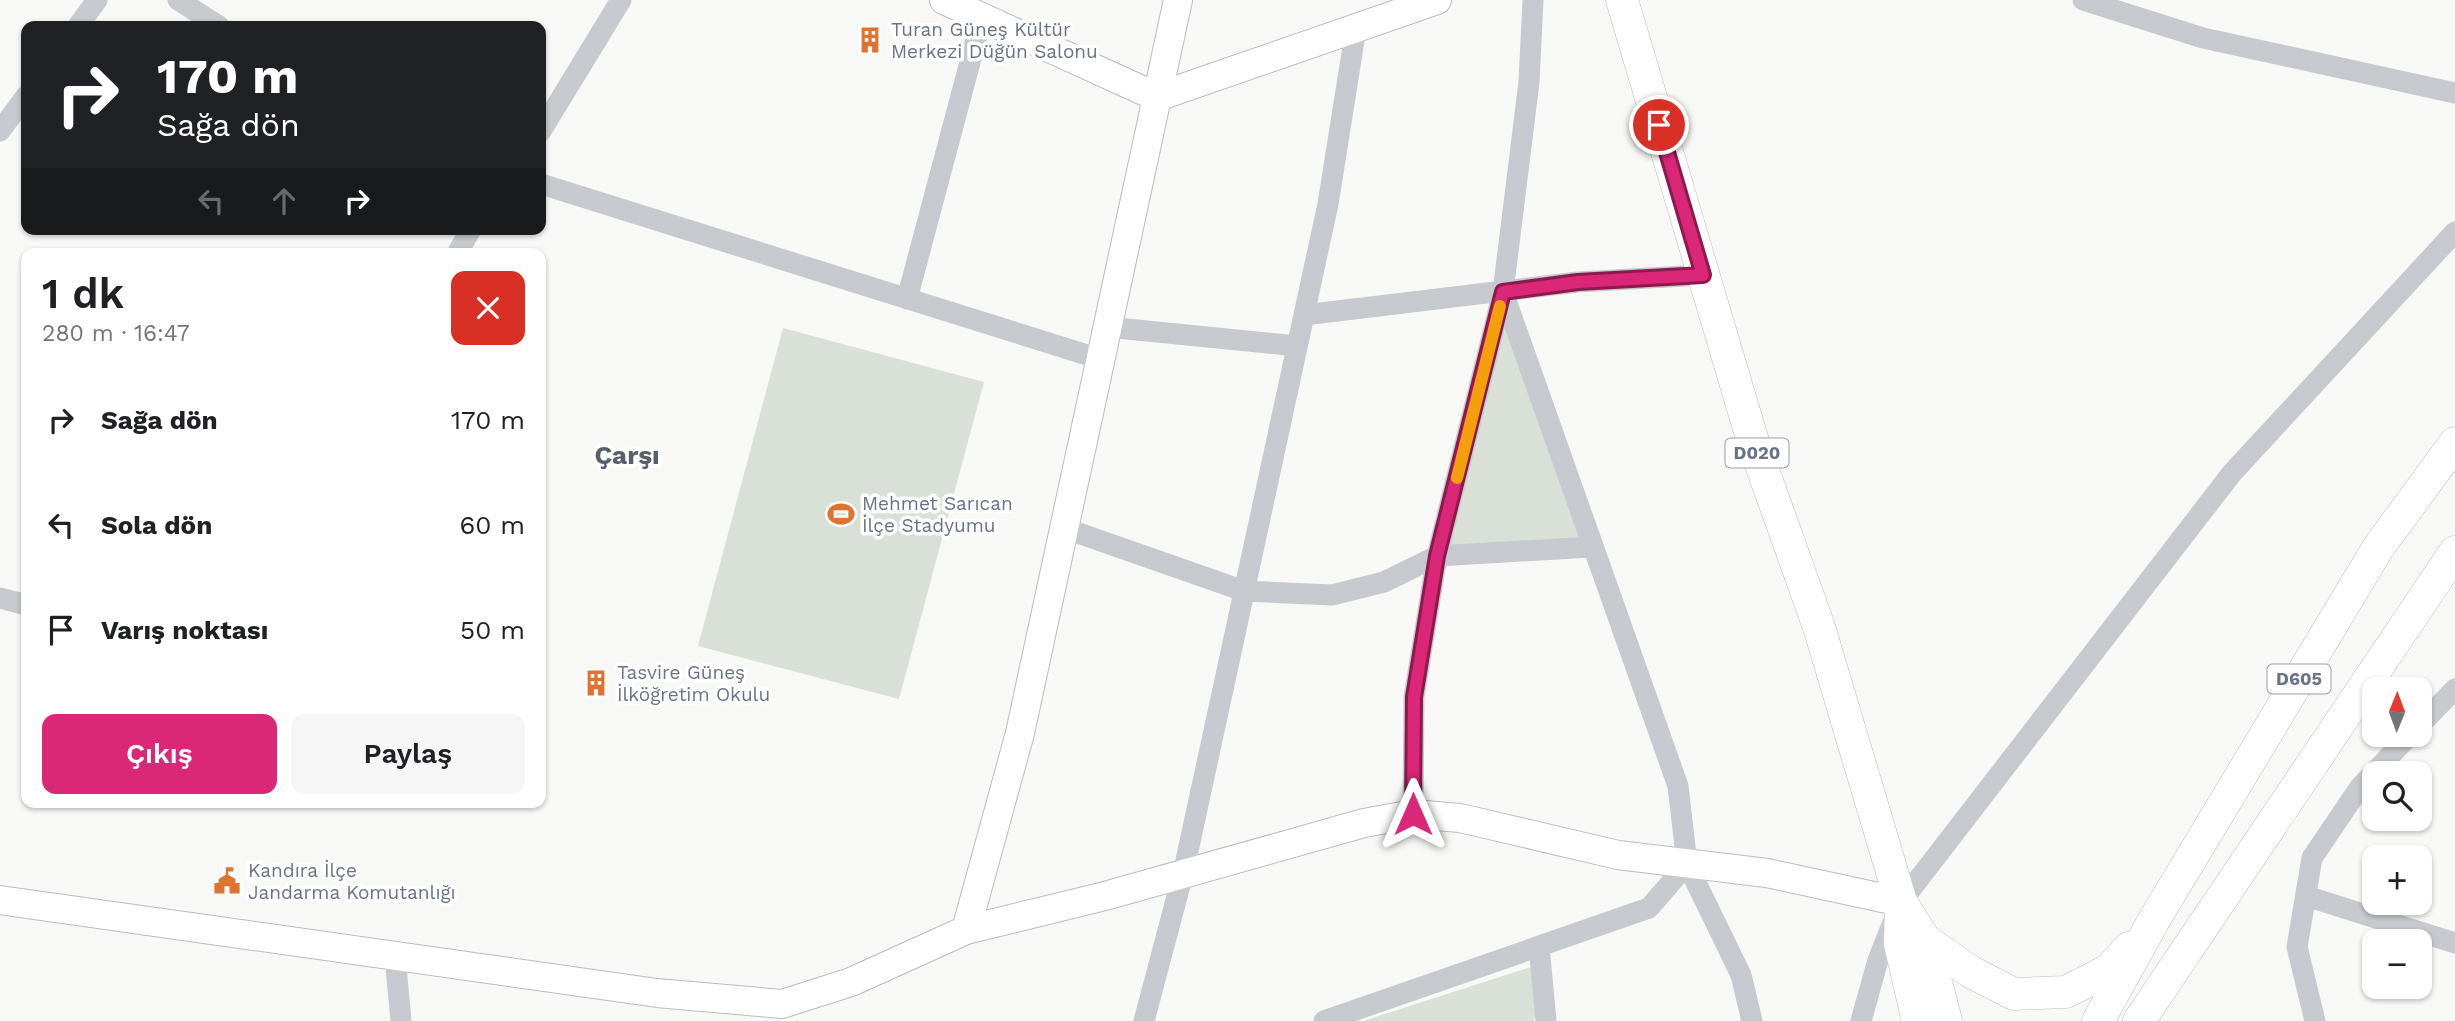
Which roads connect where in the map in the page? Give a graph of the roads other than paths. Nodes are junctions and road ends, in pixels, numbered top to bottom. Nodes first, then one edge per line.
1 (97, 0) edge
2 (178, 0) edge
3 (621, 0) edge
4 (944, 0) edge
5 (1178, 0) edge
6 (1437, 0) edge
7 (1533, 0) edge
8 (1622, 0) edge
9 (2083, 0) edge
10 (982, 17) junction
11 (82, 21) edge
12 (211, 21) edge
13 (1356, 28) junction
14 (2455, 93) edge
15 (1157, 97) junction
16 (21, 103) edge
17 (546, 123) edge
18 (0, 131) edge
19 (546, 186) edge
20 (2455, 232) edge
21 (1703, 275) junction
22 (1503, 292) junction
23 (907, 299) junction
24 (1304, 315) junction
25 (1107, 327) junction
26 (1297, 346) junction
27 (1100, 359) junction
28 (2455, 443) edge
29 (1064, 528) junction
30 (1592, 547) junction
31 (2455, 552) edge
32 (1437, 556) junction
33 (1244, 592) junction
34 (0, 598) edge
35 (21, 604) edge
36 (2455, 689) edge
37 (2432, 713) edge
38 (2398, 747) edge
39 (1413, 814) junction
40 (1687, 864) junction
41 (1183, 874) junction
42 (2306, 896) junction
43 (0, 900) edge
44 (1901, 902) junction
45 (2154, 920) junction
46 (966, 930) junction
47 (1925, 940) junction
48 (2455, 943) edge
49 (1539, 946) junction
50 (395, 956) junction
51 (401, 1021) edge
52 (1144, 1021) edge
53 (1324, 1021) edge
54 (1546, 1021) edge
55 (1752, 1021) edge
56 (1861, 1021) edge
57 (1918, 1021) edge
58 (1946, 1021) edge
59 (2098, 1021) edge
60 (2139, 1021) edge
61 (2315, 1021) edge

1 - 11 street
2 - 12 street
3 - 17 street
4 - 10 street
5 - 15 street
6 - 13 street
7 - 22 street
8 - 21 main road, D020
9 - 14 street
10 - 15 street
10 - 23 street
13 - 15 street
13 - 24 street
15 - 25 street
16 - 18 street
19 - 23 street
20 - 44 street
21 - 22 street
21 - 44 main road, D020
22 - 24 street
22 - 30 street
22 - 32 street
23 - 27 street
24 - 26 street
25 - 26 street
25 - 27 street
26 - 33 street
27 - 29 street
28 - 45 main road, D605
29 - 33 street
29 - 46 street
30 - 32 street
30 - 40 street
31 - 60 main road
32 - 33 street
32 - 39 street
33 - 41 street
34 - 35 street
36 - 37 street
38 - 42 street
39 - 40 street
39 - 41 street
40 - 44 street
40 - 49 street
40 - 55 street
41 - 46 street
41 - 52 street
42 - 48 street
42 - 61 street
43 - 50 street
44 - 47 main road, D020
44 - 56 street
44 - 57 main road, D020
45 - 47 main road
45 - 59 main road, D605
46 - 50 street
47 - 58 main road, D020
49 - 53 street
49 - 54 street
50 - 51 street

